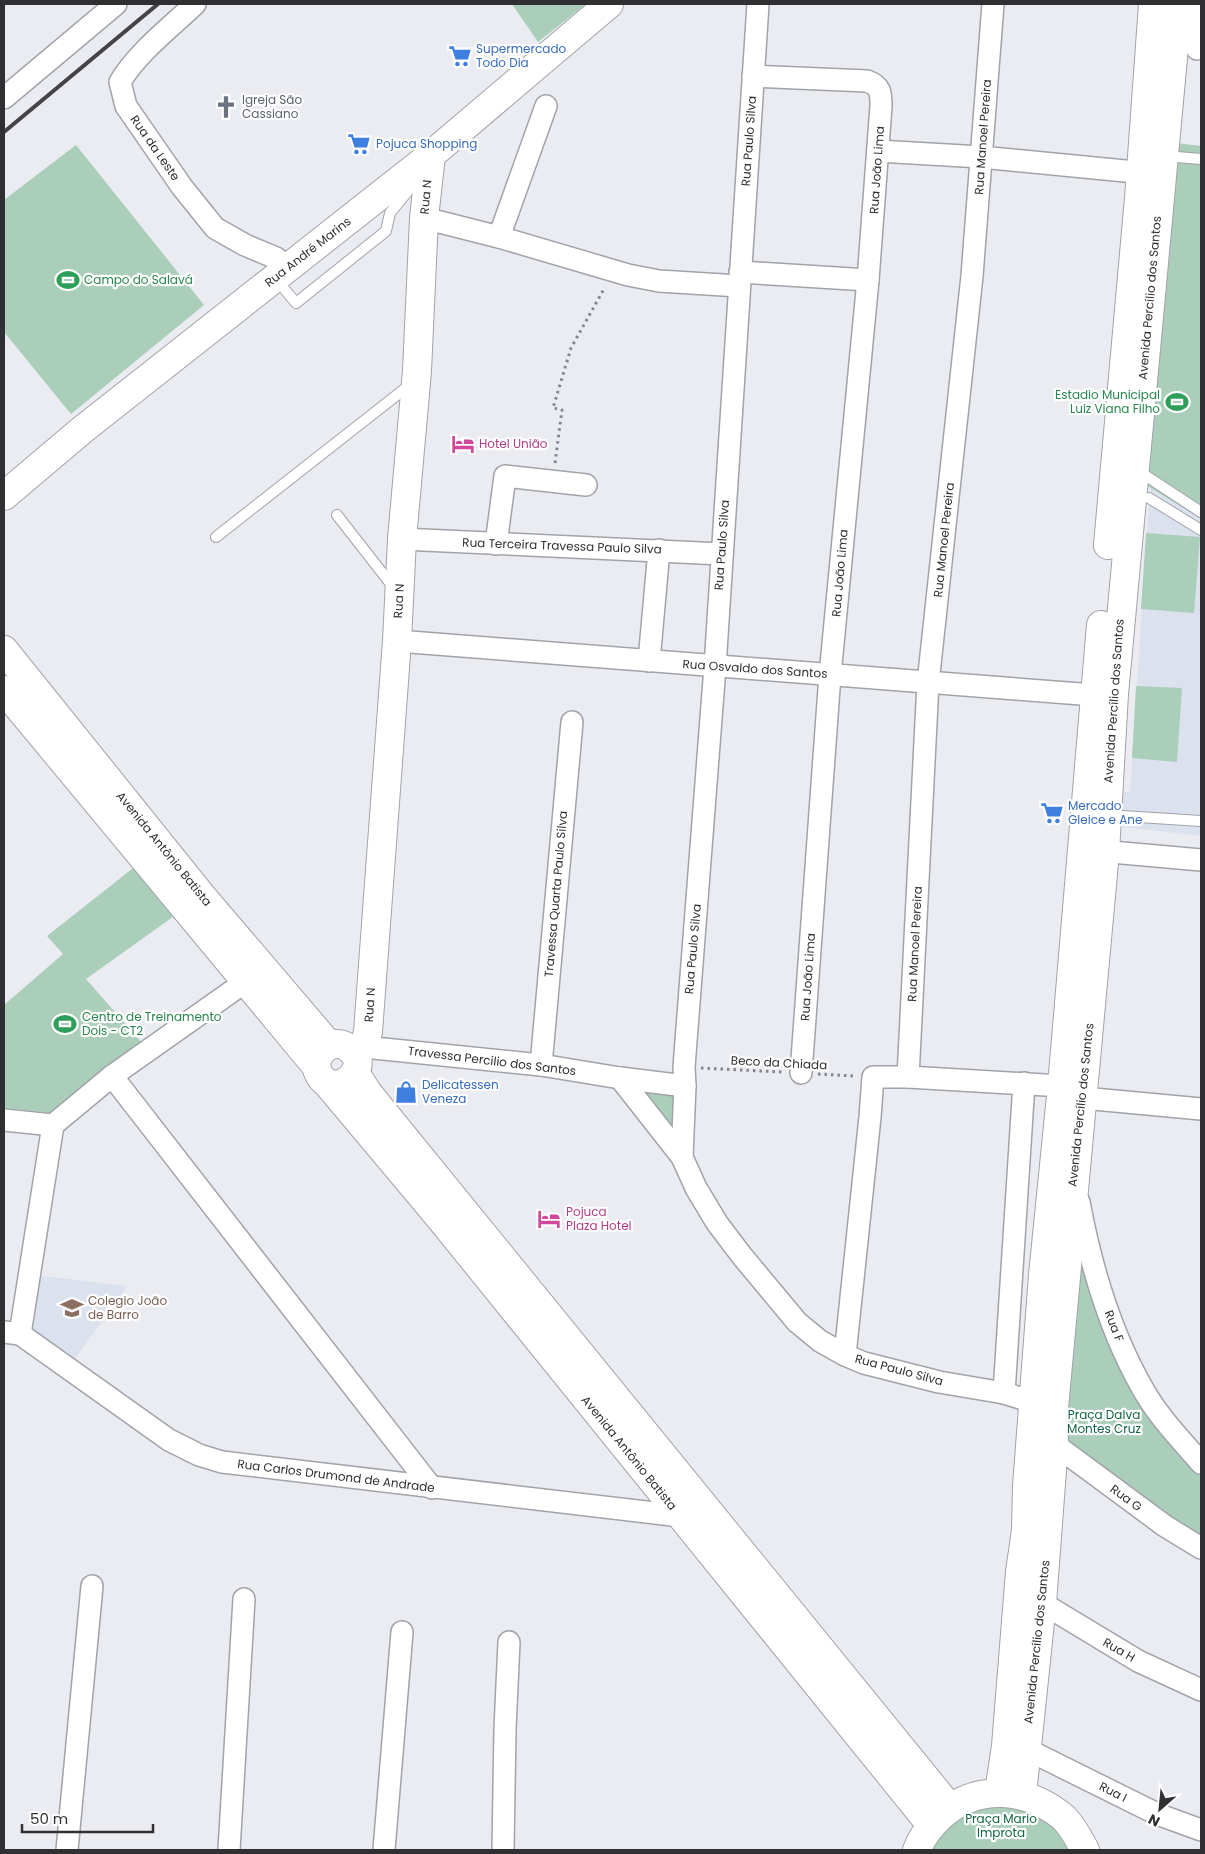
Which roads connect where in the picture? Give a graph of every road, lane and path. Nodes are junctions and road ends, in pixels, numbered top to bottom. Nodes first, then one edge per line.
1 (116, 4) edge
2 (195, 4) edge
3 (609, 4) edge
4 (758, 4) edge
5 (993, 4) edge
6 (1201, 10) edge
7 (1172, 36) edge
8 (753, 76) junction
9 (4, 98) edge
10 (546, 106) dead end
11 (878, 151) junction
12 (981, 157) junction
13 (1201, 158) edge
14 (1155, 168) junction
15 (414, 198) junction
16 (499, 237) junction
17 (614, 271) junction
18 (281, 273) junction
19 (740, 279) junction
20 (868, 280) junction
21 (416, 381) junction
22 (1134, 468) junction
23 (552, 482) junction
24 (586, 485) dead end
25 (4, 496) edge
26 (1149, 498) dead end
27 (1201, 512) edge
28 (337, 515) dead end
29 (1120, 521) junction
30 (1201, 530) edge
31 (216, 537) dead end
32 (402, 540) junction
33 (496, 544) junction
34 (659, 550) junction
35 (722, 554) junction
36 (399, 594) junction
37 (397, 641) junction
38 (4, 650) edge
39 (649, 661) junction
40 (715, 667) junction
41 (830, 675) junction
42 (928, 683) junction
43 (4, 690) edge
44 (1104, 694) junction
45 (572, 722) dead end
46 (1106, 815) junction
47 (1201, 821) edge
48 (1094, 851) junction
49 (1201, 860) edge
50 (193, 902) junction
51 (245, 982) junction
52 (341, 1061) junction
53 (541, 1065) junction
54 (801, 1073) junction
55 (112, 1076) junction
56 (684, 1077) junction
57 (873, 1077) junction
58 (908, 1077) junction
59 (620, 1078) junction
60 (1024, 1083) junction
61 (1072, 1092) junction
62 (1201, 1109) edge
63 (4, 1120) edge
64 (53, 1125) junction
65 (682, 1156) junction
66 (1065, 1167) junction
67 (12, 1333) edge
68 (845, 1356) junction
69 (1004, 1394) junction
70 (1033, 1402) junction
71 (1046, 1437) junction
72 (1201, 1463) edge
73 (432, 1488) junction
74 (690, 1509) junction
75 (1201, 1548) edge
76 (1032, 1573) junction
77 (92, 1586) dead end
78 (244, 1599) dead end
79 (1042, 1602) junction
80 (402, 1632) dead end
81 (509, 1642) dead end
82 (1201, 1690) edge
83 (1016, 1748) junction
84 (1010, 1793) junction
85 (941, 1816) junction
86 (1201, 1830) edge
87 (67, 1850) edge
88 (229, 1850) edge
89 (384, 1850) edge
90 (503, 1850) edge
91 (917, 1850) edge
92 (1085, 1850) edge

1 - 9 street
2 - 18 street, Rua da Leste
3 - 15 street, Rua André Marins
4 - 8 street, Rua Paulo Silva
5 - 12 street, Rua Manoel Pereira
6 - 7 street
7 - 14 street, Avenida Percílio dos Santos
8 - 11 street, Rua João Lima
8 - 19 street, Rua Paulo Silva
10 - 16 street
11 - 12 street
11 - 20 street, Rua João Lima
12 - 14 street
12 - 42 street, Rua Manoel Pereira
13 - 14 lane
14 - 22 street, Avenida Percílio dos Santos
14 - 29 street, Avenida Percílio dos Santos
15 - 16 street
15 - 18 street, Rua André Marins
15 - 18 lane
15 - 21 street, Rua N
16 - 17 street
17 - 19 street
17 - 23 path
18 - 25 street, Rua André Marins
19 - 20 street
19 - 35 street, Rua Paulo Silva
20 - 41 street, Rua João Lima
21 - 31 lane
21 - 32 street, Rua N
22 - 27 lane
22 - 29 street, Avenida Percílio dos Santos
23 - 24 street
23 - 33 street
26 - 30 lane
28 - 36 lane
29 - 44 street, Avenida Percílio dos Santos
32 - 33 street, Rua Terceira Travessa Paulo Silva
32 - 36 street, Rua N
33 - 34 street, Rua Terceira Travessa Paulo Silva
34 - 35 street, Rua Terceira Travessa Paulo Silva
34 - 39 street
35 - 40 street, Rua Paulo Silva
36 - 37 street, Rua N
37 - 39 street, Rua Osvaldo dos Santos
37 - 52 street, Rua N
38 - 50 street, Avenida Antônio Batista
39 - 40 street, Rua Osvaldo dos Santos
40 - 41 street, Rua Osvaldo dos Santos
40 - 56 street, Rua Paulo Silva
41 - 42 street, Rua Osvaldo dos Santos
41 - 54 street, Rua João Lima
42 - 44 street, Rua Osvaldo dos Santos
42 - 58 street, Rua Manoel Pereira
43 - 50 street, Avenida Antônio Batista
44 - 46 street, Avenida Percílio dos Santos
44 - 48 street, Avenida Percílio dos Santos
45 - 53 street, Travessa Quarta Paulo Silva
46 - 47 lane
46 - 48 street, Avenida Percílio dos Santos
48 - 49 street
48 - 61 street, Avenida Percílio dos Santos
50 - 51 street, Avenida Antônio Batista
50 - 52 street, Avenida Antônio Batista
51 - 52 street, Avenida Antônio Batista
51 - 55 street
52 - 53 street, Travessa Percilio dos Santos
52 - 74 street, Avenida Antônio Batista
53 - 59 street, Travessa Percilio dos Santos
54 - 56 path, Beco da Chiada
54 - 57 path, Beco da Chiada
55 - 64 street
55 - 73 street
56 - 59 street
56 - 65 street, Rua Paulo Silva
57 - 58 street
57 - 68 street
58 - 60 street
59 - 65 street, Rua Paulo Silva
60 - 61 street
60 - 69 street
61 - 62 street
61 - 66 street, Avenida Percílio dos Santos
63 - 64 street
64 - 67 street
65 - 68 street, Rua Paulo Silva
66 - 70 street, Avenida Percílio dos Santos
66 - 71 street, Avenida Percílio dos Santos
66 - 72 street, Rua F
67 - 73 street, Rua Carlos Drumond de Andrade
68 - 69 street, Rua Paulo Silva
69 - 70 street, Rua Paulo Silva
70 - 71 street, Avenida Percílio dos Santos
71 - 75 street, Rua G
71 - 76 street, Avenida Percílio dos Santos
73 - 74 street, Rua Carlos Drumond de Andrade
74 - 85 street, Avenida Antônio Batista
76 - 79 street, Avenida Percílio dos Santos
76 - 83 street, Avenida Percílio dos Santos
77 - 87 street
78 - 88 street
79 - 82 street, Rua H
79 - 83 street, Avenida Percílio dos Santos
80 - 89 street
81 - 90 street
83 - 84 street, Avenida Percílio dos Santos
83 - 86 street, Rua I
84 - 85 street
84 - 92 street
85 - 91 street

